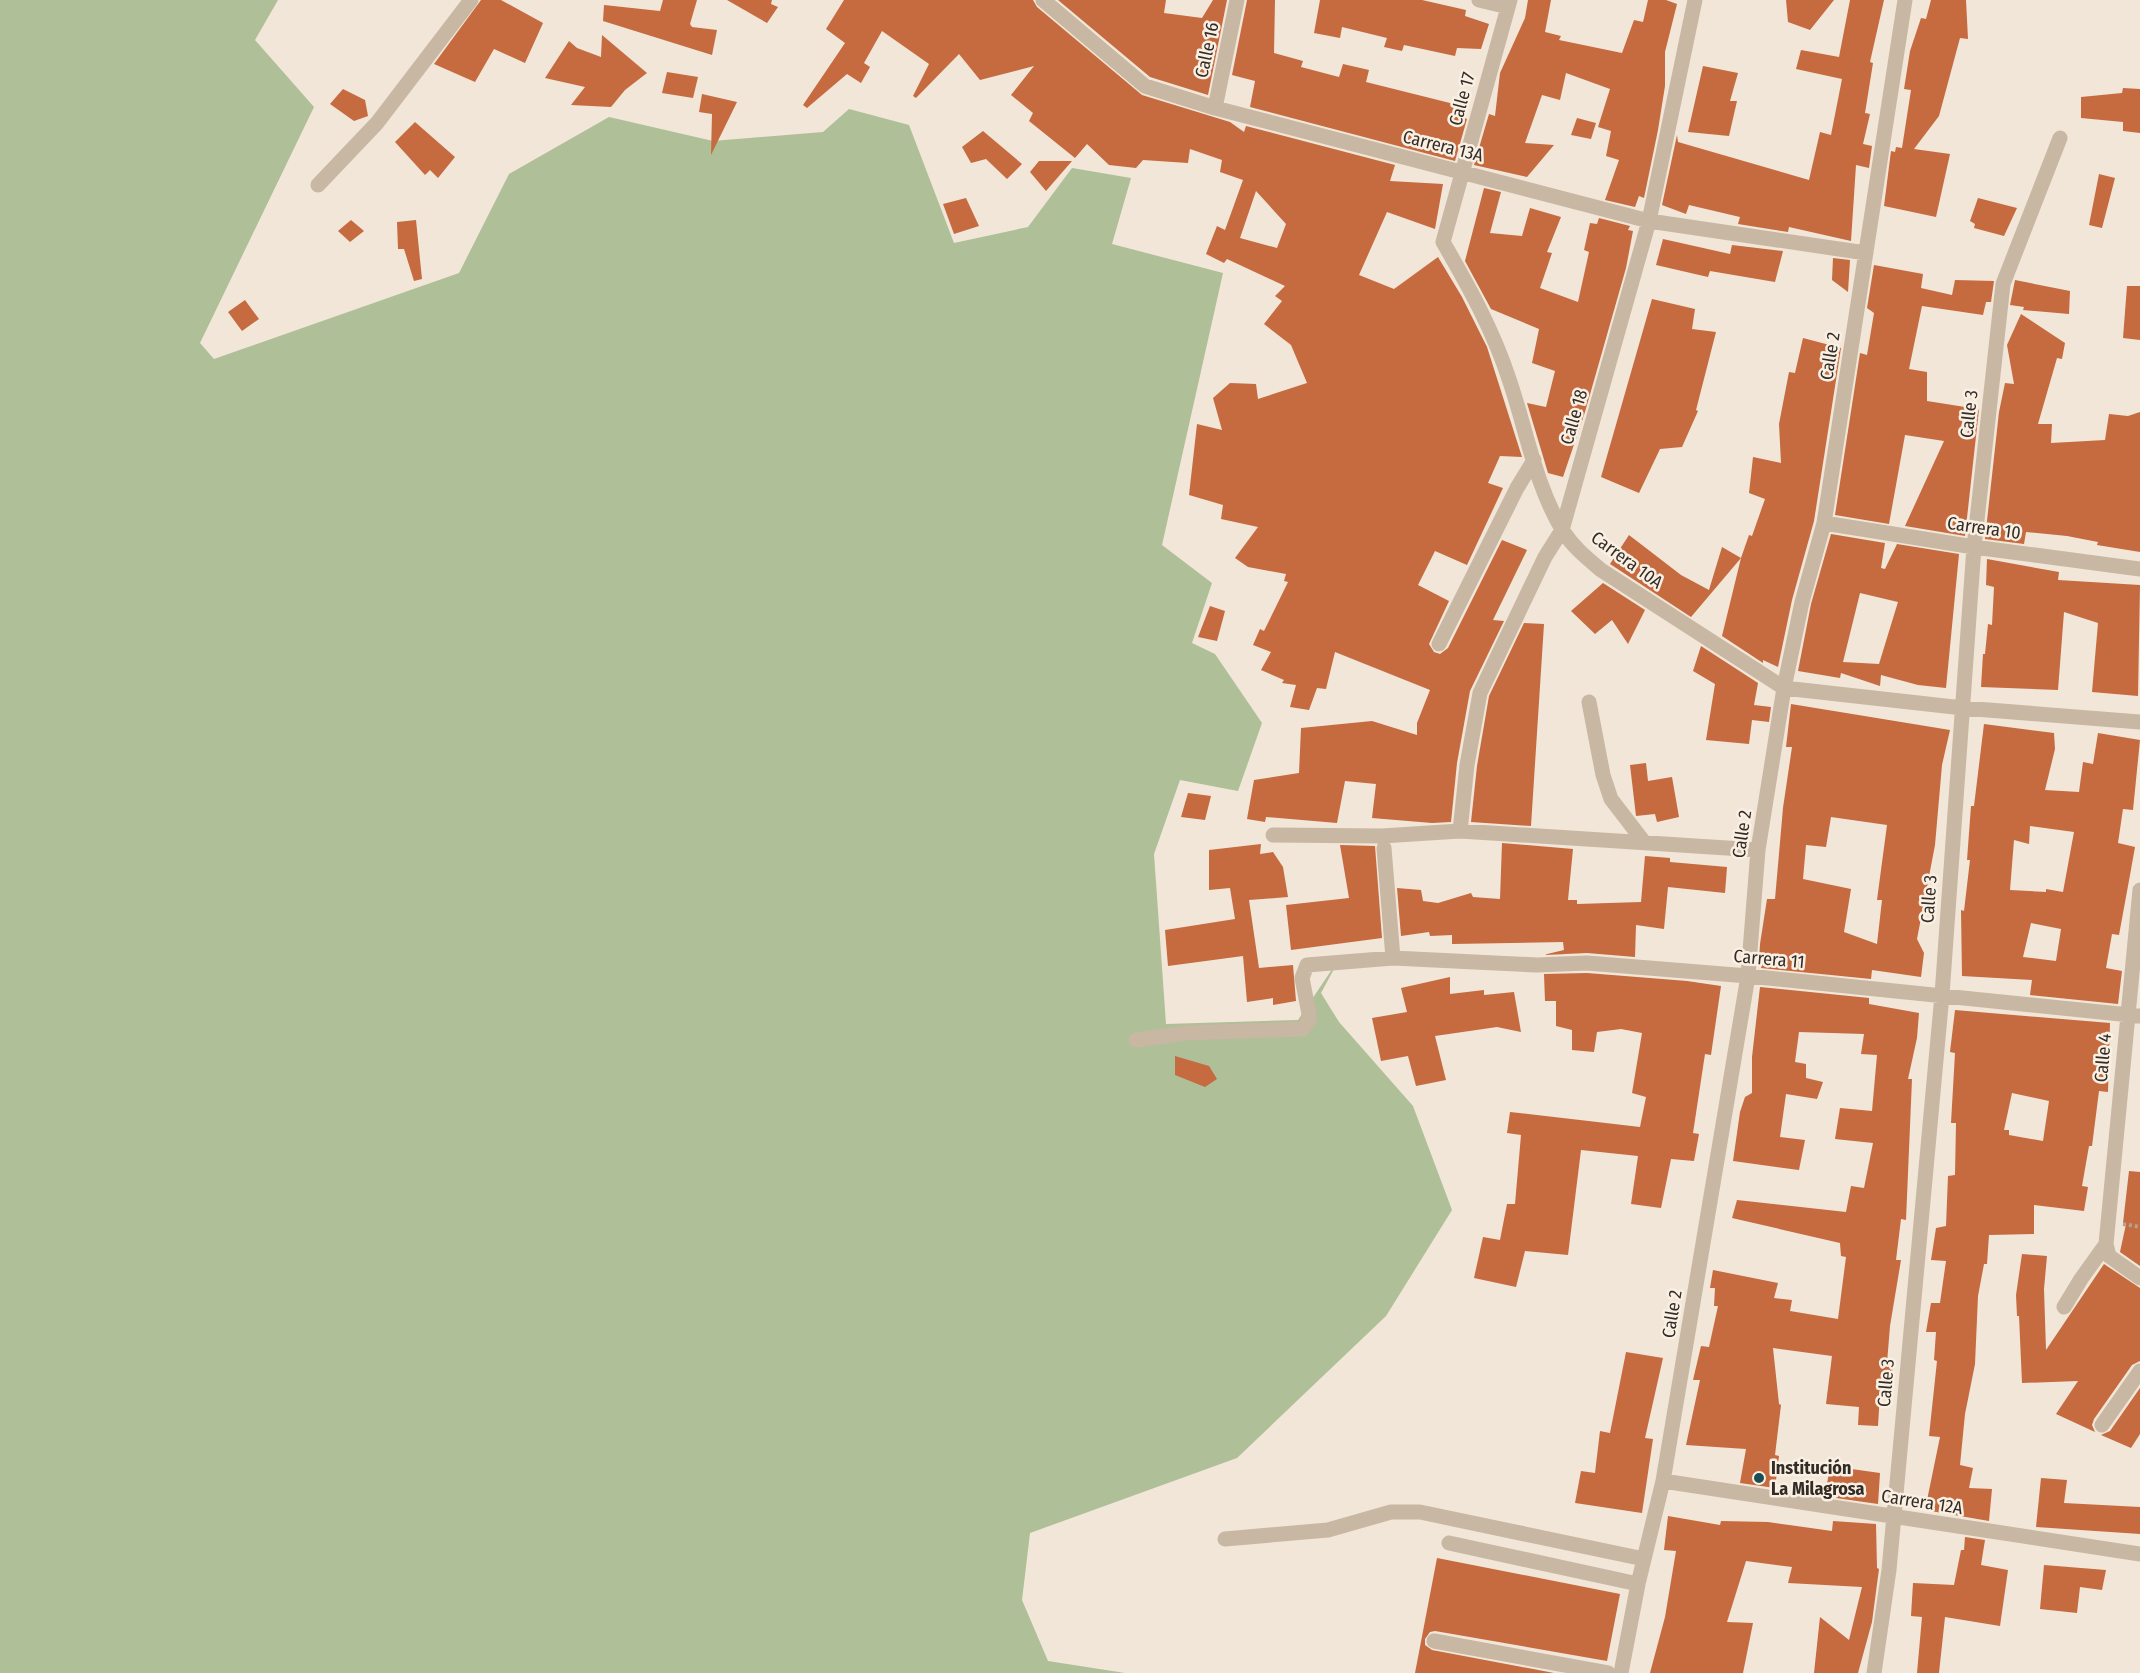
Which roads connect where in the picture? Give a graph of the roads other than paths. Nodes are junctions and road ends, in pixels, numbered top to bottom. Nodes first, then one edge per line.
1 (471, 0) edge
2 (1043, 0) edge
3 (1238, 0) edge
4 (1479, 0) edge
5 (1695, 0) edge
6 (1905, 0) edge
7 (1509, 4) edge
8 (1215, 108) junction
9 (2060, 138) dead end
10 (1463, 171) junction
11 (318, 185) dead end
12 (1649, 221) junction
13 (1443, 242) joint
14 (1866, 253) junction
15 (1534, 460) junction
16 (1824, 523) junction
17 (1563, 530) junction
18 (1974, 548) junction
19 (2140, 569) edge
20 (1439, 644) dead end
21 (1784, 688) junction
22 (1589, 702) dead end
23 (1963, 708) junction
24 (2140, 722) edge
25 (1460, 831) junction
26 (1273, 835) dead end
27 (1644, 843) junction
28 (1383, 848) dead end
29 (1758, 850) junction
30 (2140, 890) edge
31 (1393, 958) junction
32 (1748, 976) junction
33 (1942, 995) junction
34 (2133, 1016) edge
35 (1136, 1040) dead end
36 (2112, 1232) junction
37 (2140, 1278) edge
38 (2064, 1307) dead end
39 (2140, 1371) edge
40 (2102, 1425) dead end
41 (1663, 1481) junction
42 (1893, 1517) junction
43 (1225, 1539) dead end
44 (1449, 1543) dead end
45 (2140, 1554) edge
46 (1644, 1558) junction
47 (1638, 1584) junction
48 (1434, 1641) dead end
49 (1608, 1673) edge
50 (1622, 1673) edge
51 (1874, 1673) edge

1 - 11 street
2 - 8 street, Carrera 13A
3 - 8 street, Calle 16
4 - 7 street
5 - 12 street, Calle 18
6 - 14 street, Calle 2
7 - 10 street, Calle 17
8 - 10 street, Carrera 13A
9 - 18 street, Calle 3
10 - 12 street, Carrera 13A
10 - 13 street, Calle 17
12 - 14 street, Carrera 13A
12 - 17 street, Calle 18
13 - 15 street, Carrera 10A
14 - 16 street, Calle 2
15 - 17 street, Carrera 10A
15 - 20 street
16 - 18 street, Carrera 10
16 - 21 street, Calle 2
17 - 21 street, Carrera 10A
17 - 25 street, Calle 18
18 - 19 street, Carrera 10
18 - 23 street, Calle 3
21 - 23 street
21 - 29 street, Calle 2
22 - 27 street
23 - 24 street
23 - 33 street, Calle 3
25 - 26 street
25 - 27 street
27 - 29 street
28 - 31 street
29 - 32 street, Calle 2
30 - 34 street, Calle 4
31 - 32 street, Carrera 11
31 - 35 street, Carrera 11
32 - 33 street, Carrera 11
32 - 41 street, Calle 2
33 - 34 street, Carrera 11
33 - 42 street, Calle 3
34 - 36 street, Calle 4
36 - 37 street
36 - 38 street
39 - 40 street
41 - 42 street, Carrera 12A
41 - 46 street, Calle 2
42 - 45 street, Carrera 12A
42 - 51 street, Calle 3
43 - 46 street
44 - 47 street
46 - 47 street, Calle 2
47 - 50 street, Calle 2
48 - 49 street

